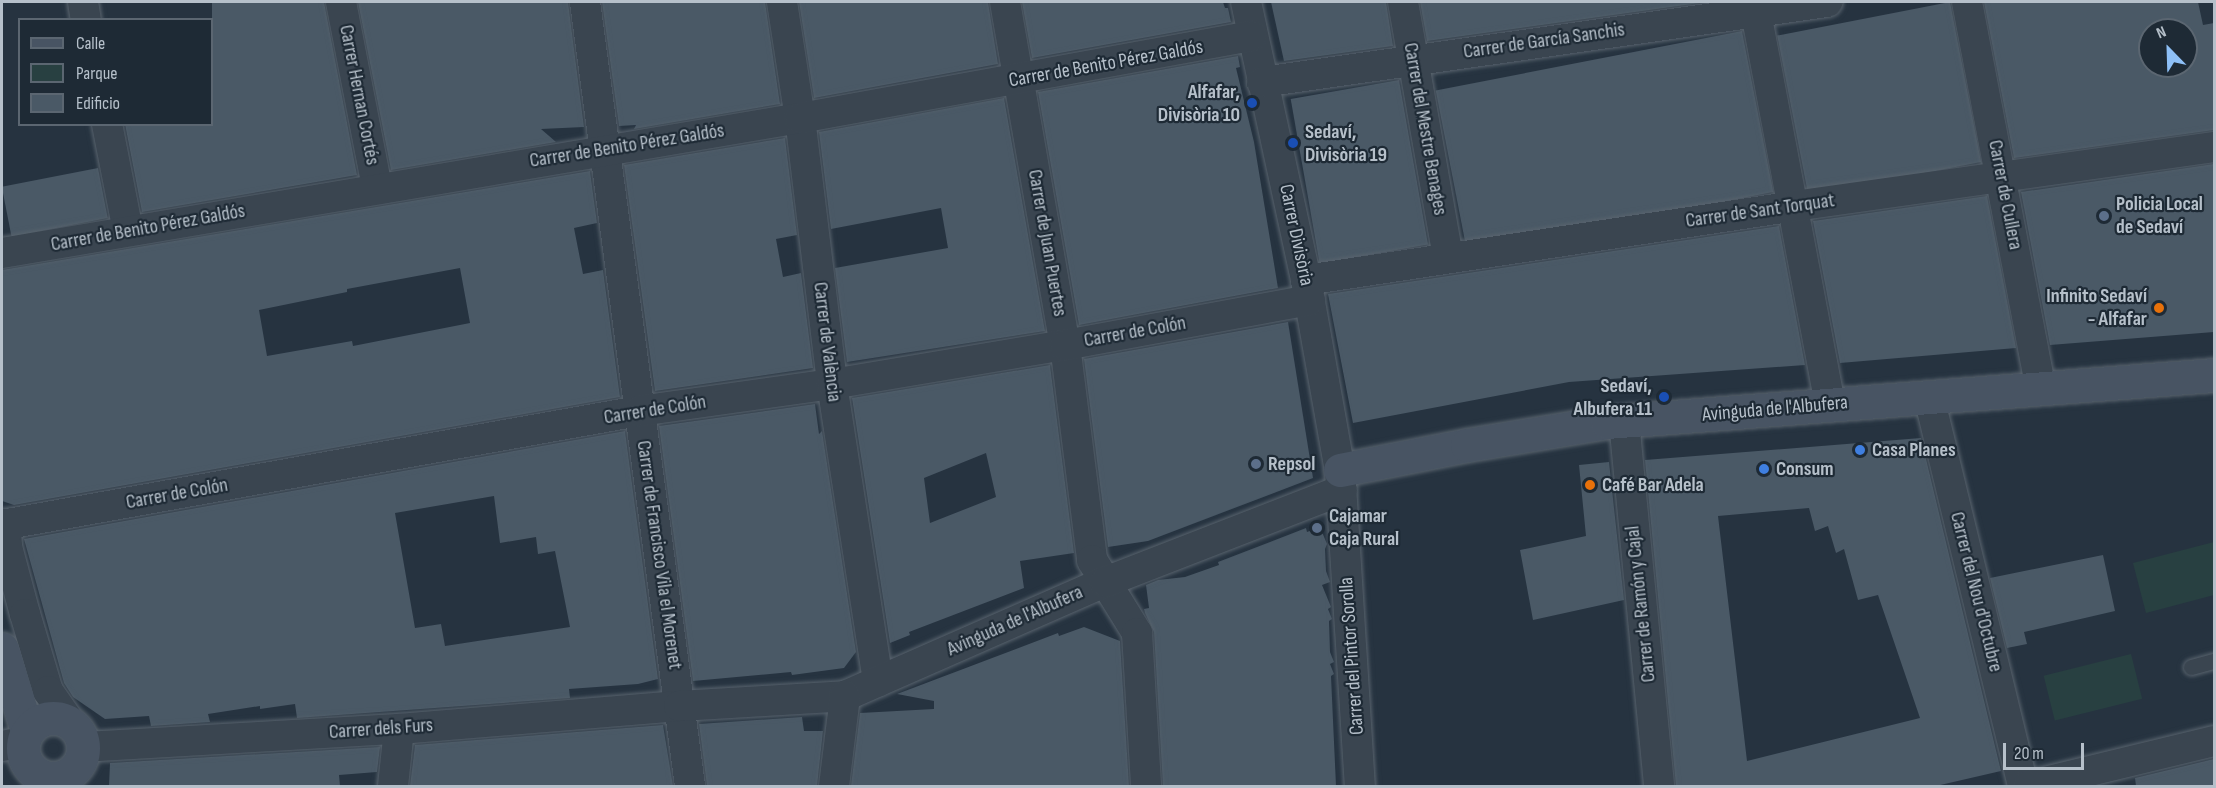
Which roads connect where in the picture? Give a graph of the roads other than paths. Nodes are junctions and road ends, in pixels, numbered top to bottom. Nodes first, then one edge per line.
1 (83, 2) edge
2 (341, 2) edge
3 (585, 2) edge
4 (782, 2) edge
5 (1005, 2) edge
6 (1246, 2) edge
7 (1403, 2) edge
8 (1827, 2) edge
9 (1967, 2) edge
10 (1755, 6) edge
11 (86, 18) edge
12 (1252, 36) junction
13 (1413, 60) junction
14 (1018, 80) junction
15 (1262, 82) junction
16 (800, 118) junction
17 (107, 126) edge
18 (2214, 147) edge
19 (604, 149) junction
20 (2001, 177) junction
21 (377, 188) junction
22 (1794, 206) junction
23 (128, 231) junction
24 (2, 254) edge
25 (1448, 256) junction
26 (1308, 290) junction
27 (1065, 345) junction
28 (2214, 375) edge
29 (832, 384) junction
30 (2041, 389) junction
31 (1929, 397) junction
32 (1830, 404) junction
33 (639, 411) junction
34 (1624, 421) junction
35 (1340, 480) junction
36 (7, 524) edge
37 (1105, 582) junction
38 (2, 649) edge
39 (2214, 662) edge
40 (2192, 668) dead end
41 (878, 681) junction
42 (845, 696) junction
43 (680, 706) junction
44 (399, 729) junction
45 (77, 736) junction
46 (2214, 741) edge
47 (23, 755) edge
48 (67, 781) edge
49 (393, 786) edge
50 (690, 786) edge
51 (834, 786) edge
52 (1146, 786) edge
53 (1360, 786) edge
54 (1659, 786) edge
55 (2023, 786) edge
56 (2028, 786) edge

1 - 11 street
2 - 21 street, Carrer Hernan Cortés
3 - 19 street, Carrer de Francisco Vila el Morenet
4 - 16 street, Carrer de València
5 - 14 street, Carrer de Juan Puertes
6 - 12 street, Carrer Divisòria
7 - 13 street, Carrer del Mestre Benages
8 - 10 street, Carrer de García Sanchis
9 - 20 street, Carrer de Cullera
10 - 13 street, Carrer de García Sanchis
10 - 22 street
12 - 14 street, Carrer de Benito Pérez Galdós
12 - 15 street, Carrer Divisòria
13 - 15 street, Carrer de García Sanchis
13 - 25 street, Carrer del Mestre Benages
14 - 16 street, Carrer de Benito Pérez Galdós
14 - 27 street, Carrer de Juan Puertes
15 - 26 street, Carrer Divisòria
16 - 19 street, Carrer de Benito Pérez Galdós
16 - 29 street, Carrer de València
17 - 23 street
18 - 20 street, Carrer de Sant Torquat
19 - 21 street, Carrer de Benito Pérez Galdós
19 - 33 street, Carrer de Francisco Vila el Morenet
20 - 22 street, Carrer de Sant Torquat
20 - 30 street, Carrer de Cullera
21 - 23 street, Carrer de Benito Pérez Galdós
22 - 25 street, Carrer de Sant Torquat
22 - 32 street
23 - 24 street, Carrer de Benito Pérez Galdós
25 - 26 street, Carrer de Sant Torquat
26 - 27 street, Carrer de Colón
26 - 35 street, Carrer Divisòria
27 - 29 street, Carrer de Colón
27 - 37 street, Carrer de Juan Puertes
28 - 30 street, Avinguda de l'Albufera
29 - 33 street, Carrer de Colón
29 - 41 street, Carrer de València
30 - 31 street, Avinguda de l'Albufera
31 - 32 street, Avinguda de l'Albufera
31 - 55 street, Carrer del Nou d'Octubre
32 - 34 street, Avinguda de l'Albufera
33 - 36 street, Carrer de Colón
33 - 43 street, Carrer de Francisco Vila el Morenet
34 - 35 street, Avinguda de l'Albufera
34 - 54 street, Carrer de Ramón y Cajal
35 - 37 street, Avinguda de l'Albufera
35 - 53 street, Carrer del Pintor Sorolla
36 - 45 street
37 - 41 street, Avinguda de l'Albufera
37 - 52 street, Carrer de Juan Puertes
38 - 47 street
39 - 40 lane
41 - 42 street, Avinguda de l'Albufera
42 - 43 street, Avinguda de l'Albufera
42 - 51 street
43 - 44 street, Carrer dels Furs
43 - 50 street, Carrer de Francisco Vila el Morenet
44 - 45 street, Carrer dels Furs
44 - 49 street
45 - 47 street
45 - 48 street
46 - 56 street
47 - 48 street

